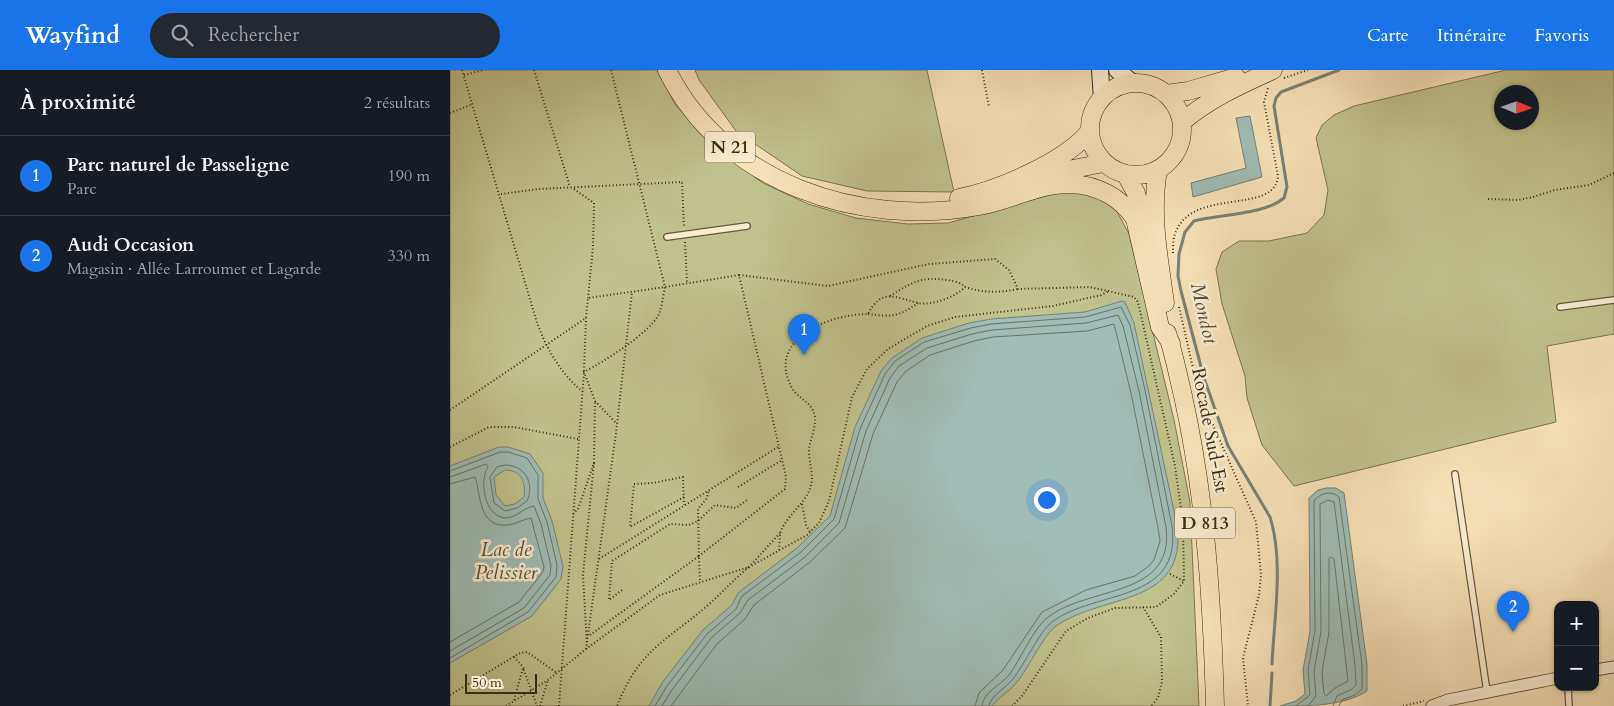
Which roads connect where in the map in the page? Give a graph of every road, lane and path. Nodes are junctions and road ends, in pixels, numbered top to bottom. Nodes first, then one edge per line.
1 (462, 70) edge
2 (483, 70) edge
3 (534, 70) edge
4 (611, 70) edge
5 (667, 70) edge
6 (673, 70) edge
7 (982, 70) edge
8 (1100, 70) edge
9 (1117, 70) edge
10 (1252, 70) edge
11 (1308, 70) edge
12 (464, 75) junction
13 (1275, 77) edge
14 (1133, 83) junction
15 (1166, 94) junction
16 (1102, 99) junction
17 (473, 104) junction
18 (989, 108) dead end
19 (450, 113) edge
20 (1182, 122) junction
21 (1090, 131) junction
22 (1104, 163) junction
23 (1158, 170) junction
24 (1614, 173) edge
25 (1126, 175) junction
26 (640, 184) junction
27 (571, 188) junction
28 (500, 194) junction
29 (1488, 199) dead end
30 (936, 210) junction
31 (747, 226) dead end
32 (685, 235) junction
33 (667, 238) dead end
34 (1172, 254) dead end
35 (739, 275) junction
36 (687, 282) junction
37 (665, 287) junction
38 (965, 287) junction
39 (1018, 289) junction
40 (1109, 291) junction
41 (632, 292) junction
42 (890, 296) junction
43 (588, 298) junction
44 (1614, 300) edge
45 (1177, 301) dead end
46 (918, 303) junction
47 (1560, 307) dead end
48 (868, 314) junction
49 (586, 318) junction
50 (1170, 343) junction
51 (546, 345) junction
52 (625, 345) junction
53 (584, 372) junction
54 (583, 392) junction
55 (595, 401) junction
56 (450, 410) edge
57 (617, 424) junction
58 (578, 439) junction
59 (450, 447) edge
60 (778, 447) junction
61 (782, 460) junction
62 (594, 463) junction
63 (1455, 474) dead end
64 (738, 488) dead end
65 (709, 490) junction
66 (684, 497) junction
67 (747, 500) dead end
68 (802, 503) junction
69 (684, 505) junction
70 (573, 514) junction
71 (698, 520) junction
72 (810, 532) junction
73 (780, 533) junction
74 (779, 551) junction
75 (699, 556) junction
76 (599, 559) junction
77 (750, 567) junction
78 (1170, 574) dead end
79 (1184, 581) junction
80 (700, 582) junction
81 (622, 590) dead end
82 (1143, 607) junction
83 (590, 635) junction
84 (586, 649) junction
85 (514, 657) junction
86 (1614, 666) edge
87 (563, 668) junction
88 (524, 669) junction
89 (1599, 669) edge
90 (557, 673) junction
91 (1554, 679) edge
92 (548, 680) junction
93 (532, 690) junction
94 (1568, 691) edge
95 (1487, 692) junction
96 (450, 695) edge
97 (514, 701) junction
98 (1431, 702) edge
99 (506, 706) edge
100 (539, 706) edge
101 (559, 706) edge
102 (616, 706) edge
103 (1012, 706) edge
104 (1151, 706) edge
105 (1215, 706) edge
106 (1248, 706) edge
107 (1403, 706) edge
108 (1569, 706) edge

1 - 12 path
2 - 12 path
3 - 27 path
4 - 26 path
5 - 30 main road, N 21
6 - 21 main road, N 21
7 - 18 path
8 - 16 street
9 - 14 street
10 - 15 main road
11 - 13 path
12 - 17 path
13 - 20 main road
13 - 34 path
14 - 15 main road
14 - 16 main road
15 - 20 main road
16 - 21 main road
17 - 19 path
17 - 28 path
20 - 23 main road
21 - 22 main road
22 - 25 main road
22 - 30 main road, N 21
23 - 25 main road
23 - 50 main road, Rocade Sud-Est / D 813
24 - 29 path
25 - 50 main road, Rocade Sud-Est / D 813
26 - 27 path
26 - 32 path
26 - 37 path
27 - 28 path
27 - 43 path
28 - 51 path
30 - 50 main road, D 813
31 - 32 lane
32 - 33 lane
32 - 36 path
35 - 36 path
35 - 39 path
35 - 60 path
36 - 37 path
37 - 41 path
37 - 52 path
38 - 39 path
38 - 42 path
38 - 46 path
39 - 40 path
40 - 72 path
40 - 79 path
41 - 43 path
41 - 52 path
42 - 46 path
42 - 48 path
43 - 49 path
44 - 47 lane
45 - 106 path
46 - 48 path
48 - 68 path
49 - 51 path
49 - 53 path
50 - 105 main road, Rocade Sud-Est / D 813
51 - 54 path
51 - 56 path
52 - 53 path
52 - 57 path
53 - 54 path
53 - 55 path
54 - 58 path
55 - 57 path
55 - 62 path
57 - 76 path
58 - 59 path
58 - 70 path
60 - 61 path
60 - 65 path
61 - 64 path
61 - 75 path
62 - 70 path
62 - 84 path
63 - 95 lane
65 - 69 path
65 - 71 path
66 - 66 path
66 - 69 path
67 - 71 path
68 - 72 path
68 - 73 path
69 - 76 path
70 - 87 path
71 - 75 path
71 - 81 path
72 - 74 path
73 - 74 path
73 - 77 path
74 - 77 path
75 - 80 path
75 - 83 path
76 - 83 path
77 - 80 path
77 - 102 path
78 - 79 path
79 - 82 path
80 - 84 path
82 - 103 path
82 - 104 path
83 - 84 path
84 - 87 path
85 - 88 path
85 - 90 path
85 - 96 path
86 - 89 street
87 - 90 path
87 - 101 path
88 - 93 path
88 - 97 path
90 - 92 path
91 - 95 street
92 - 93 path
92 - 100 path
93 - 97 path
93 - 100 path
94 - 108 lane
95 - 98 street
97 - 99 path
98 - 107 path

